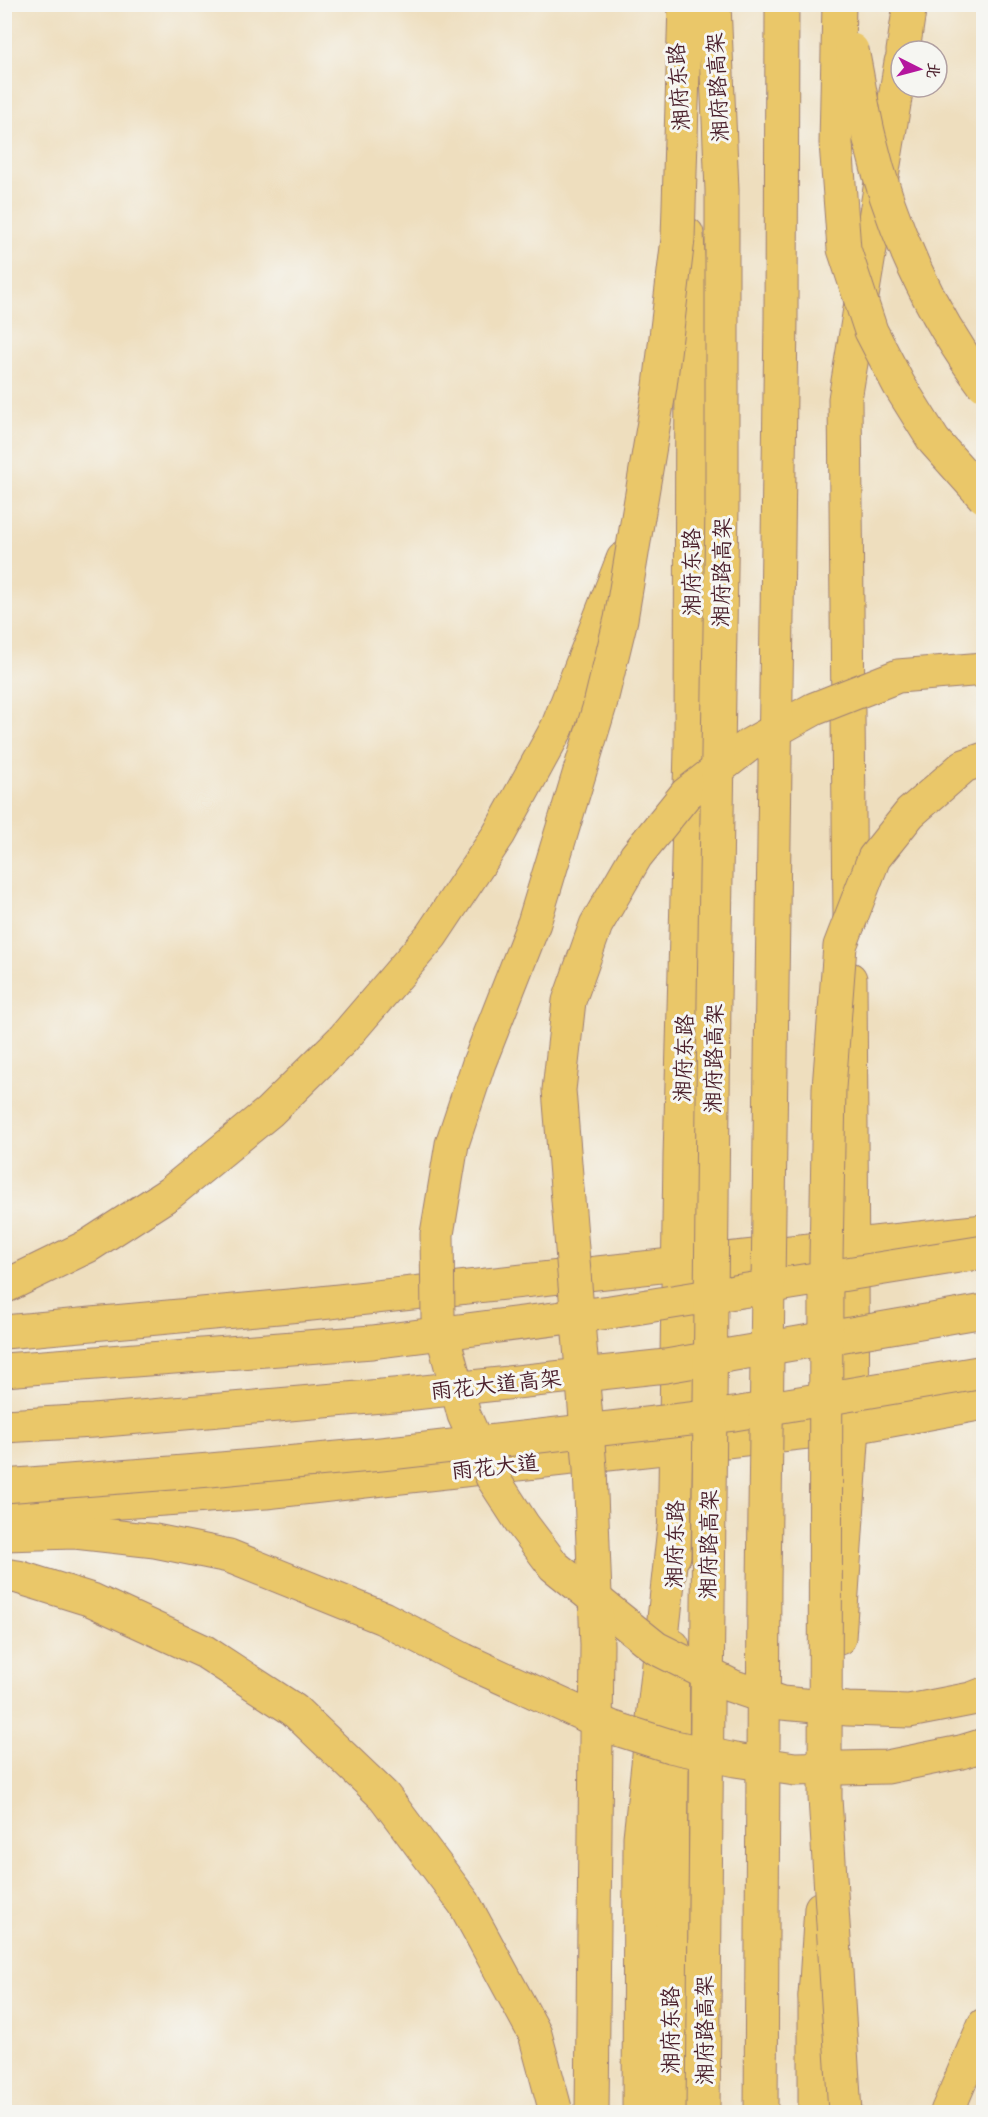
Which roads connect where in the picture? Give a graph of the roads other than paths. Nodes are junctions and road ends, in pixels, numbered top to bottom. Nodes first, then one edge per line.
1 (673, 4) edge
2 (685, 4) edge
3 (714, 4) edge
4 (782, 4) edge
5 (839, 4) edge
6 (848, 4) edge
7 (910, 4) edge
8 (905, 39) edge
9 (895, 99) edge
10 (984, 385) edge
11 (984, 497) edge
12 (635, 526) junction
13 (984, 669) edge
14 (984, 759) edge
15 (984, 1231) edge
16 (853, 1244) junction
17 (984, 1252) edge
18 (678, 1263) junction
19 (4, 1287) edge
20 (984, 1311) edge
21 (4, 1332) edge
22 (4, 1370) edge
23 (984, 1372) edge
24 (984, 1403) edge
25 (4, 1426) edge
26 (853, 1427) junction
27 (675, 1446) junction
28 (4, 1486) edge
29 (4, 1510) edge
30 (674, 1528) junction
31 (4, 1534) edge
32 (4, 1575) edge
33 (984, 1694) edge
34 (984, 1745) edge
35 (815, 1996) junction
36 (984, 2025) edge
37 (639, 2099) edge
38 (556, 2112) edge
39 (591, 2112) edge
40 (670, 2112) edge
41 (703, 2112) edge
42 (761, 2112) edge
43 (815, 2112) edge
44 (823, 2112) edge
45 (845, 2112) edge
46 (947, 2112) edge

1 - 18 main road, 湘府东路
2 - 12 main road, bridge
3 - 41 main road, 湘府路高架, bridge
4 - 42 main road, bridge
5 - 11 main road, bridge
6 - 10 main road, bridge
7 - 8 main road
9 - 16 main road
12 - 19 main road
12 - 33 main road, bridge
13 - 39 main road, bridge
14 - 45 main road, bridge
15 - 16 main road
16 - 18 main road
16 - 26 main road
17 - 22 main road, bridge
18 - 21 main road
18 - 27 main road, 湘府东路
20 - 25 main road, 雨花大道高架, bridge
23 - 28 main road, bridge
24 - 26 main road, 雨花大道
26 - 27 main road, 雨花大道
26 - 35 main road
27 - 29 main road, 雨花大道
27 - 30 main road, 湘府东路
30 - 37 main road
30 - 40 main road, 湘府东路
31 - 34 main road, bridge
32 - 38 main road
35 - 43 main road
35 - 44 main road
36 - 46 main road

